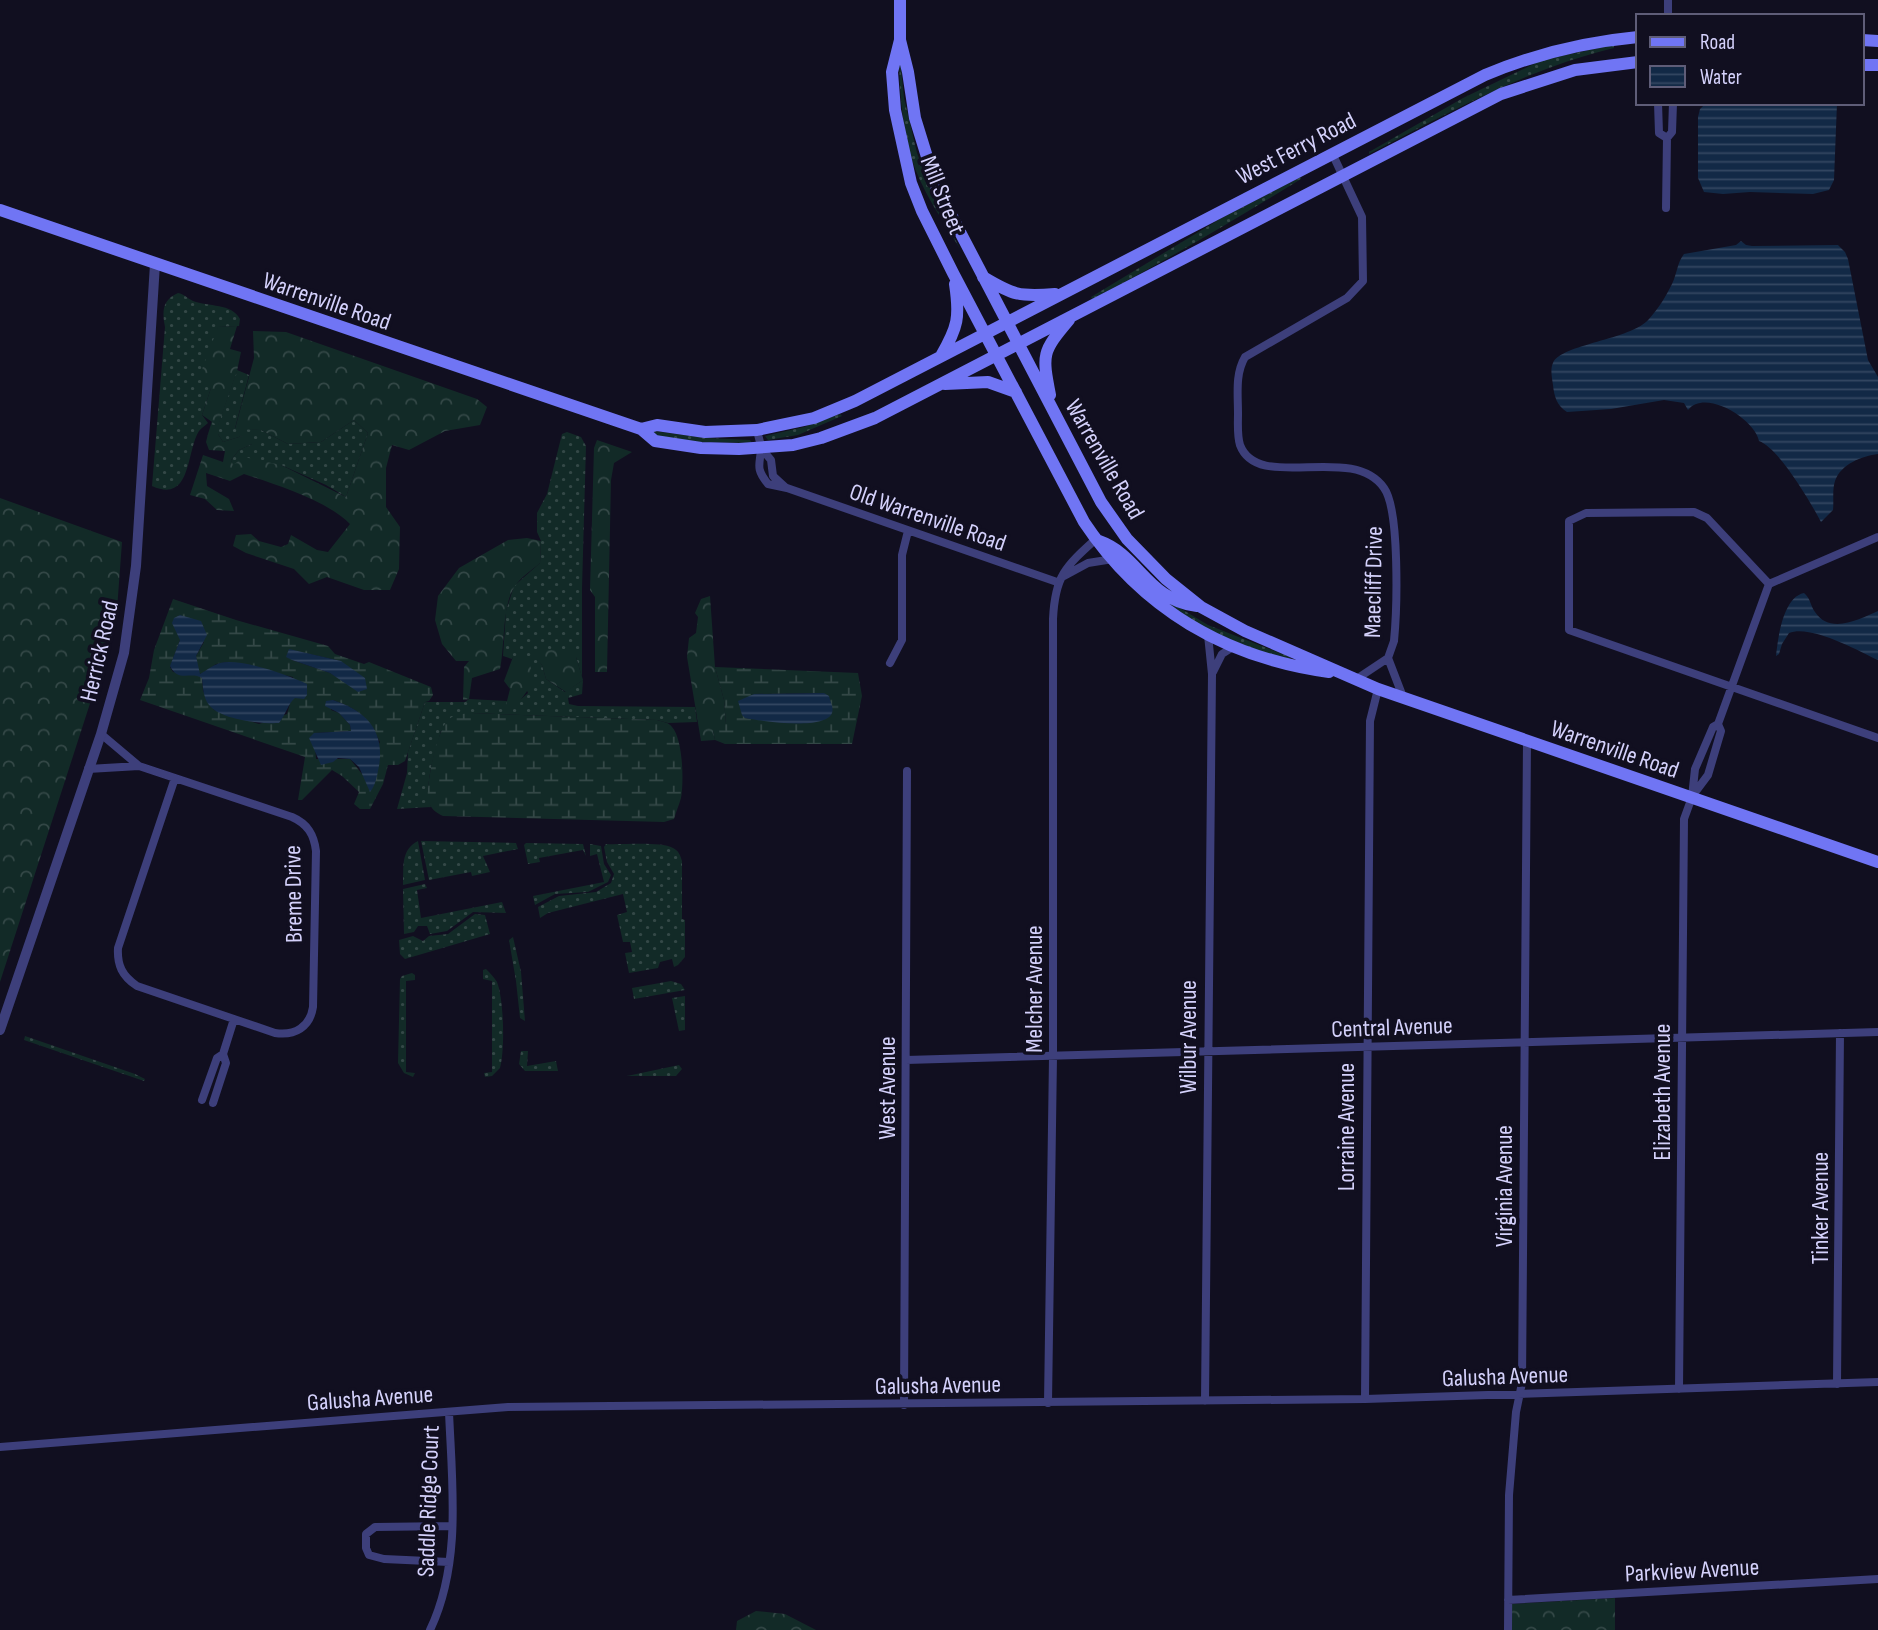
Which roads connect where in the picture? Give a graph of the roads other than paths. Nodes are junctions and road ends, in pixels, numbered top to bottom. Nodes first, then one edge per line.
1 (900, 0) edge
2 (1636, 37) edge
3 (900, 40) junction
4 (1636, 62) edge
5 (1658, 105) edge
6 (1673, 105) edge
7 (1667, 138) junction
8 (1332, 153) junction
9 (1343, 174) junction
10 (1667, 208) dead end
11 (0, 210) edge
12 (155, 264) junction
13 (953, 273) junction
14 (982, 276) junction
15 (1062, 294) junction
16 (1075, 314) junction
17 (1006, 323) junction
18 (985, 334) junction
19 (1017, 344) junction
20 (996, 354) junction
21 (940, 357) junction
22 (938, 385) junction
23 (1016, 392) junction
24 (1052, 409) junction
25 (641, 429) junction
26 (757, 430) junction
27 (761, 448) junction
28 (787, 488) junction
29 (908, 531) junction
30 (1878, 537) edge
31 (1096, 540) junction
32 (1113, 559) junction
33 (1059, 580) junction
34 (1769, 584) junction
35 (1201, 607) junction
36 (1208, 635) junction
37 (1233, 647) junction
38 (1388, 658) junction
39 (890, 663) dead end
40 (1212, 674) junction
41 (1339, 674) junction
42 (1355, 680) junction
43 (1731, 687) junction
44 (1378, 689) junction
45 (1404, 698) junction
46 (1718, 724) junction
47 (101, 734) junction
48 (1878, 738) edge
49 (1527, 741) junction
50 (139, 766) junction
51 (88, 769) junction
52 (907, 771) dead end
53 (175, 778) junction
54 (1692, 797) junction
55 (1878, 862) edge
56 (234, 1019) junction
57 (0, 1030) edge
58 (1878, 1031) edge
59 (1840, 1033) junction
60 (1682, 1037) junction
61 (1524, 1042) junction
62 (1366, 1047) junction
63 (1207, 1051) junction
64 (223, 1054) junction
65 (1053, 1057) junction
66 (906, 1060) junction
67 (202, 1100) dead end
68 (213, 1104) dead end
69 (1878, 1382) edge
70 (1838, 1384) junction
71 (1679, 1390) junction
72 (1520, 1395) junction
73 (1364, 1399) junction
74 (1205, 1401) junction
75 (1048, 1403) junction
76 (904, 1405) junction
77 (449, 1412) junction
78 (0, 1447) edge
79 (451, 1526) junction
80 (449, 1562) junction
81 (1878, 1579) edge
82 (1508, 1600) junction
83 (430, 1630) edge
84 (1508, 1630) edge

1 - 3 main road, Mill Street
2 - 8 main road, West Ferry Road
3 - 13 main road, Mill Street
3 - 14 main road, Mill Street
4 - 9 main road, West Ferry Road
5 - 7 street
6 - 7 street
7 - 10 street
8 - 9 street, Maecliff Drive
8 - 15 main road, West Ferry Road
9 - 16 main road, West Ferry Road
9 - 38 street, Maecliff Drive
11 - 12 main road, Warrenville Road
12 - 25 main road, Warrenville Road
12 - 47 street, Herrick Road
13 - 18 main road, Mill Street
13 - 21 main road
14 - 15 main road
14 - 17 main road, Mill Street
15 - 17 main road, West Ferry Road
16 - 19 main road, West Ferry Road
16 - 24 main road
17 - 18 main road, West Ferry Road
17 - 19 main road, Mill Street
18 - 20 main road, Mill Street
18 - 21 main road, Warrenville Road
19 - 20 main road, Warrenville Road
19 - 24 main road, Warrenville Road
20 - 22 main road, Warrenville Road
20 - 23 main road, Warrenville Road
21 - 26 main road, Warrenville Road
22 - 23 main road
22 - 27 main road, Warrenville Road
23 - 31 main road, Warrenville Road
24 - 35 main road, Warrenville Road
25 - 26 main road, Warrenville Road
25 - 27 main road, Warrenville Road
26 - 27 street
27 - 28 street
27 - 28 street, Old Warrenville Road
28 - 29 street, Old Warrenville Road
29 - 33 street, Old Warrenville Road
29 - 39 street
30 - 34 street
31 - 32 main road, Warrenville Road
31 - 33 street
31 - 35 main road
32 - 33 street
32 - 36 main road, Warrenville Road
33 - 65 street, Melcher Avenue
34 - 43 street
34 - 43 street
35 - 41 main road, Warrenville Road
36 - 37 main road, Warrenville Road
36 - 40 street, Wilbur Avenue
37 - 40 street
37 - 41 main road, Warrenville Road
38 - 42 street, Maecliff Drive
38 - 45 street, Maecliff Drive
40 - 63 street, Wilbur Avenue
41 - 42 main road, Warrenville Road
42 - 44 main road, Warrenville Road
43 - 46 street
43 - 48 street
44 - 45 main road, Warrenville Road
44 - 62 street, Lorraine Avenue
45 - 49 main road, Warrenville Road
46 - 54 street
46 - 54 street
47 - 50 street, Breme Drive
47 - 51 street, Herrick Road
49 - 54 main road, Warrenville Road
49 - 61 street, Virginia Avenue
50 - 51 street, Breme Drive
50 - 53 street, Breme Drive
51 - 57 street, Herrick Road
52 - 66 street, West Avenue
53 - 56 street, Breme Drive
53 - 56 street, Breme Drive
54 - 55 main road, Warrenville Road
54 - 60 street, Elizabeth Avenue
56 - 64 street
58 - 59 street, Central Avenue
59 - 60 street, Central Avenue
59 - 70 street, Tinker Avenue
60 - 61 street, Central Avenue
60 - 71 street, Elizabeth Avenue
61 - 62 street, Central Avenue
61 - 72 street, Virginia Avenue
62 - 63 street, Central Avenue
62 - 73 street, Lorraine Avenue
63 - 65 street, Central Avenue
63 - 74 street, Wilbur Avenue
64 - 67 street
64 - 68 street
65 - 66 street, Central Avenue
65 - 75 street, Melcher Avenue
66 - 76 street, West Avenue
69 - 70 street, Galusha Avenue
70 - 71 street, Galusha Avenue
71 - 72 street, Galusha Avenue
72 - 73 street, Galusha Avenue
72 - 82 street, Virginia Avenue
73 - 74 street, Galusha Avenue
74 - 75 street, Galusha Avenue
75 - 76 street, Galusha Avenue
76 - 77 street, Galusha Avenue
77 - 78 street, Galusha Avenue
77 - 79 street, Saddle Ridge Court
79 - 80 street, Saddle Ridge Court
79 - 80 street
80 - 83 street, Saddle Ridge Court
81 - 82 street, Parkview Avenue
82 - 84 street, Virginia Avenue

